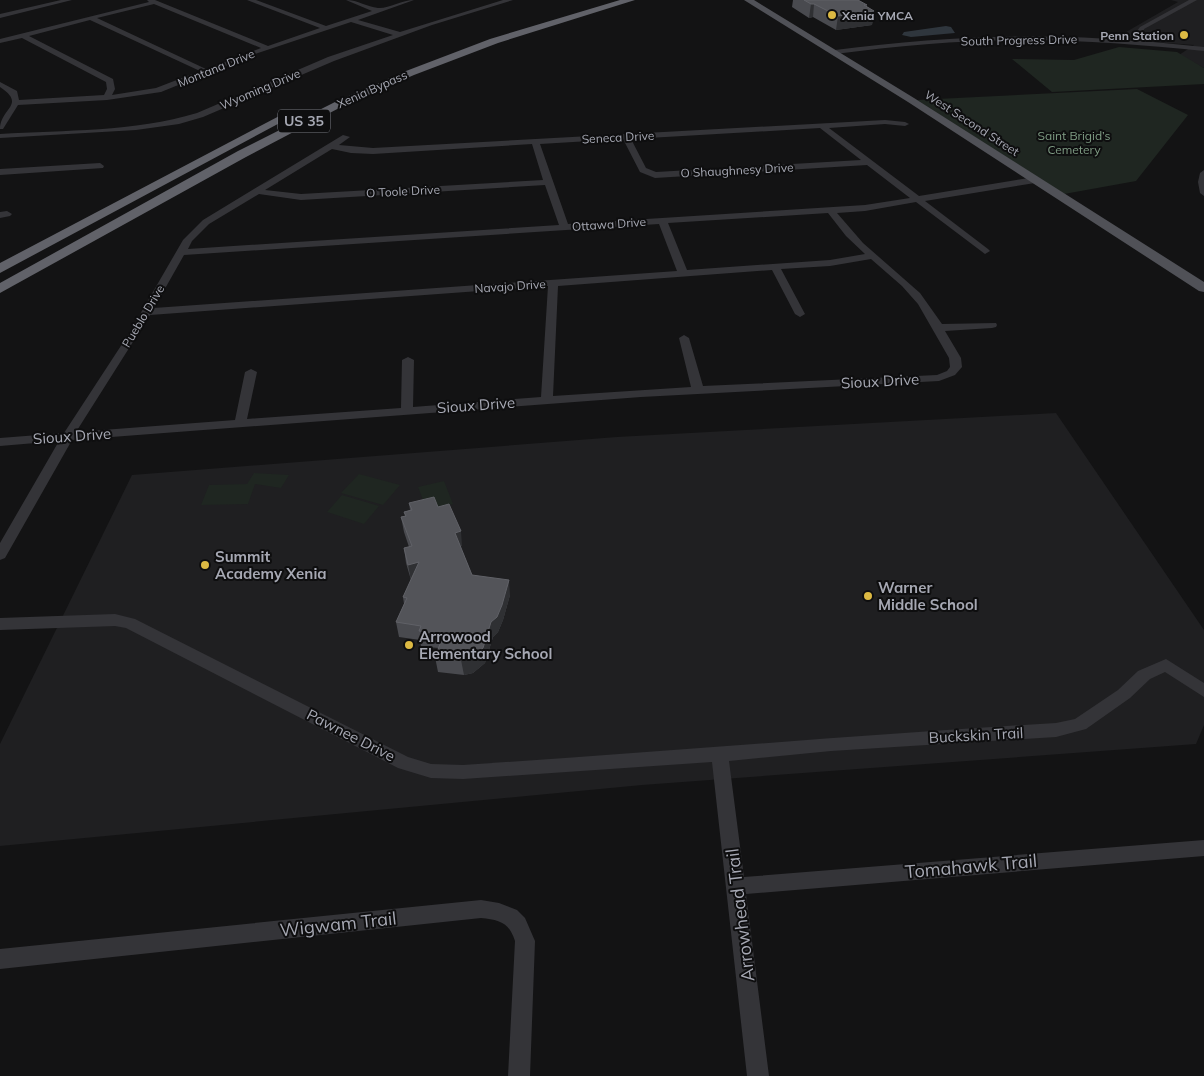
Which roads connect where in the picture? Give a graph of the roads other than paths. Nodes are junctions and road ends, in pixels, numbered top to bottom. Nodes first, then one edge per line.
1 (69, 0) edge
2 (250, 0) edge
3 (349, 0) edge
4 (411, 0) edge
5 (510, 0) edge
6 (598, 0) edge
7 (630, 0) edge
8 (748, 0) edge
9 (1194, 0) edge
10 (153, 1) edge
11 (379, 10) junction
12 (560, 10) dead end
13 (0, 16) edge
14 (91, 18) junction
15 (351, 20) junction
16 (527, 20) dead end
17 (325, 28) junction
18 (22, 35) junction
19 (400, 35) junction
20 (0, 41) edge
21 (1139, 43) junction
22 (267, 48) junction
23 (1204, 49) edge
24 (835, 52) junction
25 (208, 72) junction
26 (364, 80) dead end
27 (0, 84) edge
28 (107, 98) junction
29 (15, 103) junction
30 (300, 109) dead end
31 (905, 124) dead end
32 (0, 126) edge
33 (822, 126) junction
34 (0, 136) edge
35 (346, 136) dead end
36 (626, 137) junction
37 (535, 142) junction
38 (331, 146) junction
39 (869, 162) junction
40 (100, 166) dead end
41 (0, 172) edge
42 (1204, 173) edge
43 (1035, 180) junction
44 (548, 182) junction
45 (258, 191) junction
46 (1204, 192) edge
47 (918, 200) junction
48 (831, 210) junction
49 (662, 221) junction
50 (564, 227) junction
51 (181, 252) junction
52 (985, 252) dead end
53 (873, 256) junction
54 (775, 267) junction
55 (0, 269) edge
56 (683, 274) junction
57 (552, 283) junction
58 (1201, 283) edge
59 (0, 290) edge
60 (146, 312) junction
61 (800, 314) dead end
62 (992, 325) dead end
63 (938, 328) junction
64 (684, 338) dead end
65 (408, 360) dead end
66 (251, 372) dead end
67 (698, 390) junction
68 (547, 400) junction
69 (407, 410) junction
70 (240, 423) junction
71 (68, 437) junction
72 (0, 442) edge
73 (0, 555) edge
74 (0, 624) edge
75 (1204, 691) edge
76 (720, 755) junction
77 (1204, 848) edge
78 (737, 886) junction
79 (0, 959) edge
80 (520, 1076) edge
81 (758, 1076) edge

1 - 13 street
2 - 17 street
3 - 11 street
4 - 11 street, Montana Drive
5 - 19 street, Wyoming Drive
6 - 12 highway
7 - 59 highway, Xenia Bypass / US 35
8 - 24 main road, West Second Street
9 - 21 street
10 - 14 street
10 - 22 street
11 - 15 street, Montana Drive
14 - 18 street
14 - 25 street
15 - 17 street, Montana Drive
15 - 19 street
16 - 26 highway, Xenia Bypass
17 - 22 street, Montana Drive
18 - 20 street
18 - 28 street
19 - 34 street, Wyoming Drive
21 - 23 street, South Progress Drive
21 - 24 street, South Progress Drive
22 - 25 street, Montana Drive
24 - 43 main road, West Second Street
25 - 28 street, Montana Drive
27 - 29 street
28 - 29 street, Montana Drive
29 - 32 street
30 - 55 highway, US 35
31 - 33 street, Seneca Drive
33 - 36 street, Seneca Drive
33 - 39 street
35 - 38 street, Pueblo Drive
36 - 37 street, Seneca Drive
36 - 39 street, O Shaughnesy Drive
37 - 38 street, Seneca Drive
37 - 44 street
38 - 45 street, Pueblo Drive
39 - 47 street
40 - 41 street
42 - 46 street
43 - 47 street, Ottawa Drive
43 - 58 main road, West Second Street
44 - 45 street, O Toole Drive
44 - 50 street
45 - 51 street, Pueblo Drive
47 - 48 street, Ottawa Drive
47 - 52 street
48 - 49 street, Ottawa Drive
48 - 53 street
49 - 50 street, Ottawa Drive
49 - 56 street
50 - 51 street, Ottawa Drive
51 - 60 street, Pueblo Drive
53 - 54 street, Navajo Drive
53 - 63 street
54 - 56 street, Navajo Drive
54 - 61 street
56 - 57 street, Navajo Drive
57 - 60 street, Navajo Drive
57 - 68 street
60 - 71 street, Pueblo Drive
62 - 63 street
63 - 67 street, Sioux Drive
64 - 67 street
65 - 69 street
66 - 70 street
67 - 68 street, Sioux Drive
68 - 69 street, Sioux Drive
69 - 70 street, Sioux Drive
70 - 71 street, Sioux Drive
71 - 72 street, Sioux Drive
71 - 73 street, Pueblo Drive
74 - 76 street, Pawnee Drive
75 - 76 street, Buckskin Trail
76 - 78 street, Arrowhead Trail
77 - 78 street, Tomahawk Trail
78 - 81 street, Arrowhead Trail
79 - 80 street, Wigwam Trail

